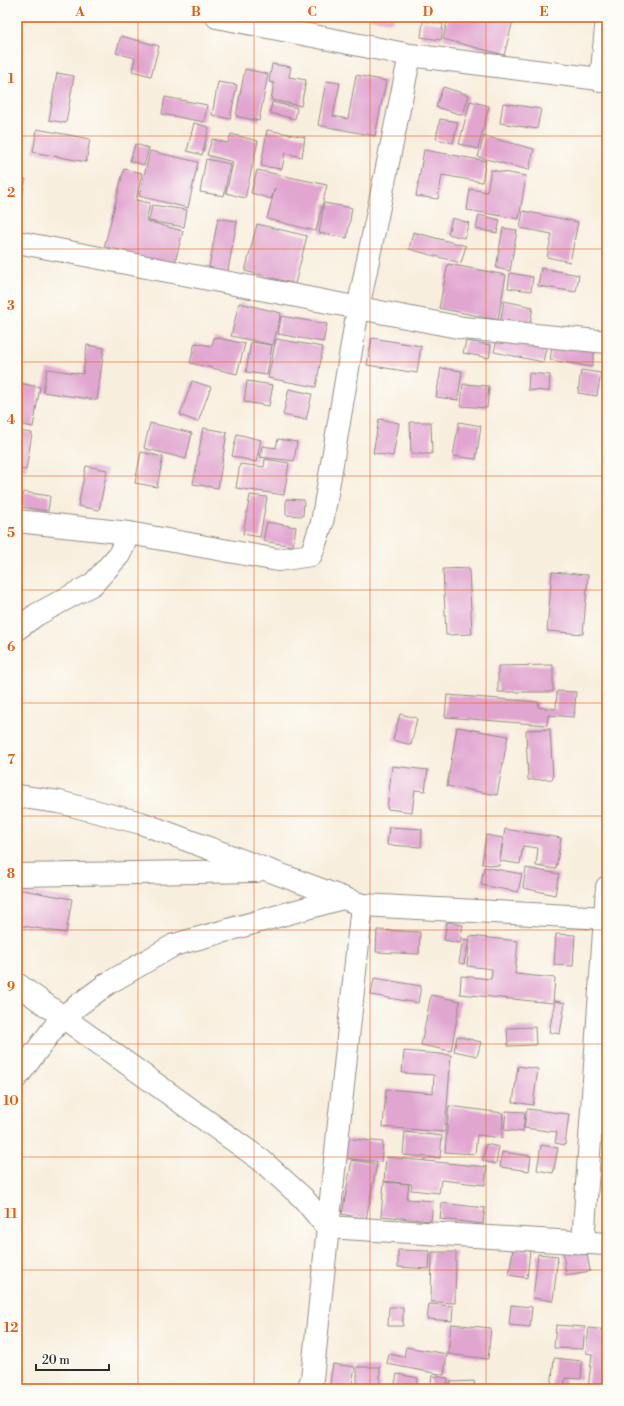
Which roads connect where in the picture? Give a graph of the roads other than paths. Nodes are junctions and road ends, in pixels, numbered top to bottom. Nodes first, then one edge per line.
1 (217, 17) edge
2 (607, 17) edge
3 (410, 55) junction
4 (604, 80) edge
5 (17, 242) edge
6 (358, 309) junction
7 (607, 342) edge
8 (17, 521) edge
9 (129, 533) junction
10 (17, 629) edge
11 (17, 796) edge
12 (270, 871) junction
13 (17, 875) edge
14 (607, 887) edge
15 (352, 902) junction
16 (606, 918) edge
17 (17, 984) edge
18 (62, 1017) junction
19 (17, 1076) edge
20 (327, 1227) junction
21 (583, 1242) junction
22 (607, 1244) edge
23 (308, 1389) edge

1 - 3 street
2 - 4 street
3 - 4 street
3 - 6 street
5 - 6 street
6 - 7 street
6 - 9 street
8 - 9 street
9 - 10 street
11 - 12 street
12 - 13 street
12 - 15 street
14 - 16 street
15 - 16 street
15 - 18 street
15 - 20 street
16 - 21 street
17 - 18 street
18 - 19 street
18 - 20 street
20 - 21 street
20 - 23 street
21 - 22 street

